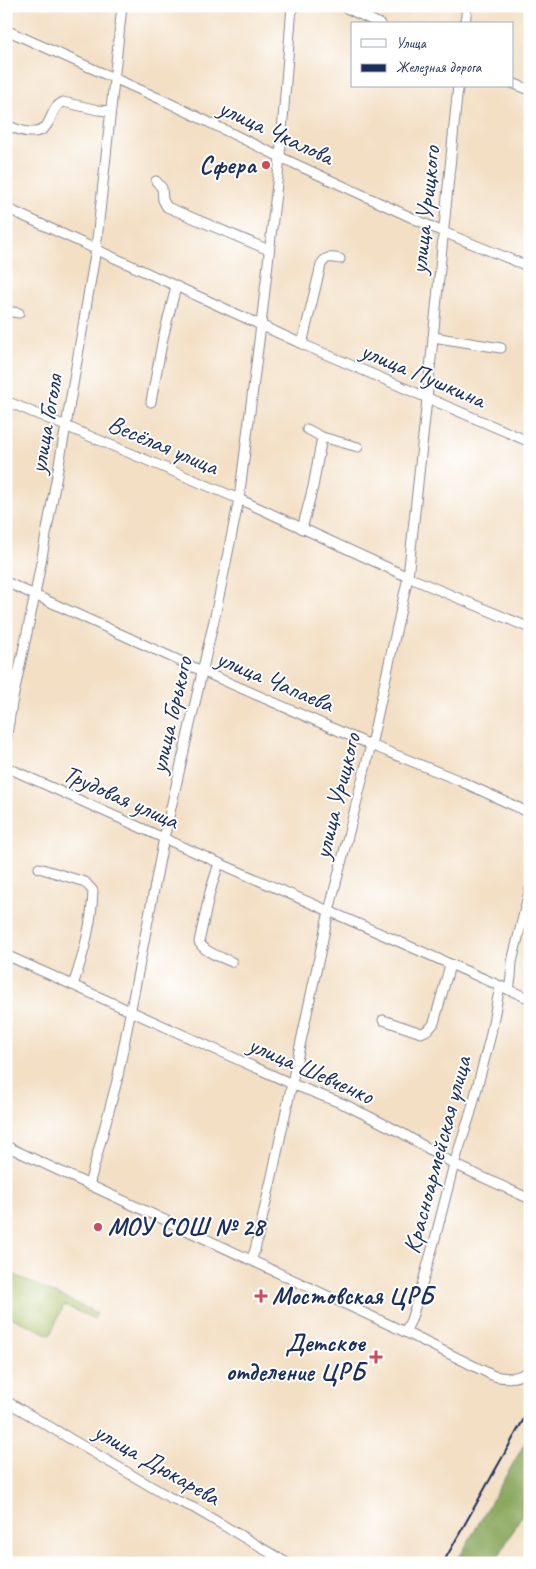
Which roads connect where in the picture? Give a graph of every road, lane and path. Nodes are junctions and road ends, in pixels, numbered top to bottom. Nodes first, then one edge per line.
1 (122, 6) edge
2 (292, 6) edge
3 (342, 6) edge
4 (467, 6) edge
5 (376, 22) edge
6 (465, 22) edge
7 (6, 30) edge
8 (113, 79) junction
9 (514, 84) edge
10 (458, 88) edge
11 (530, 90) edge
12 (110, 111) junction
13 (6, 125) edge
14 (280, 157) junction
15 (156, 181) dead end
16 (6, 208) edge
17 (443, 232) junction
18 (96, 249) junction
19 (269, 250) junction
20 (340, 259) dead end
21 (530, 267) edge
22 (176, 287) junction
23 (6, 311) edge
24 (19, 313) dead end
25 (260, 326) junction
26 (433, 337) junction
27 (302, 344) junction
28 (501, 348) dead end
29 (427, 399) junction
30 (6, 401) edge
31 (151, 402) dead end
32 (66, 426) junction
33 (306, 429) dead end
34 (322, 437) junction
35 (530, 442) edge
36 (358, 447) dead end
37 (239, 499) junction
38 (302, 529) junction
39 (408, 577) junction
40 (6, 582) edge
41 (35, 595) junction
42 (530, 628) edge
43 (202, 671) junction
44 (6, 741) edge
45 (371, 745) junction
46 (6, 767) edge
47 (530, 813) edge
48 (164, 838) junction
49 (219, 863) junction
50 (39, 868) dead end
51 (530, 888) edge
52 (329, 911) junction
53 (6, 955) edge
54 (232, 962) dead end
55 (450, 965) junction
56 (73, 985) junction
57 (500, 986) junction
58 (509, 990) junction
59 (530, 999) edge
60 (131, 1013) junction
61 (383, 1020) dead end
62 (292, 1084) junction
63 (6, 1146) edge
64 (454, 1164) junction
65 (90, 1185) junction
66 (530, 1199) edge
67 (251, 1260) junction
68 (405, 1332) junction
69 (530, 1368) edge
70 (6, 1401) edge
71 (287, 1563) edge

1 - 8 street, улица Гоголя
2 - 14 street, улица Горького
3 - 5 street
4 - 6 street
7 - 8 street, улица Чкалова
8 - 12 street, улица Гоголя
8 - 14 street, улица Чкалова
9 - 11 street
10 - 17 street, улица Урицкого
12 - 13 street
12 - 18 street, улица Гоголя
14 - 17 street, улица Чкалова
14 - 19 street, улица Горького
15 - 19 street
16 - 18 street, улица Пушкина
17 - 21 street, улица Чкалова
17 - 26 street, улица Урицкого
18 - 22 street, улица Пушкина
18 - 32 street, улица Гоголя
19 - 25 street, улица Горького
20 - 27 street
22 - 25 street, улица Пушкина
22 - 31 street
23 - 24 street
25 - 27 street, улица Пушкина
25 - 37 street, улица Горького
26 - 28 street
26 - 29 street, улица Урицкого
27 - 29 street, улица Пушкина
29 - 35 street, улица Пушкина
29 - 39 street, улица Урицкого
30 - 32 street, Весёлая улица
32 - 37 street, Весёлая улица
32 - 41 street, улица Гоголя
33 - 34 street
34 - 36 street
34 - 38 street
37 - 38 street, Весёлая улица
37 - 43 street, улица Горького
38 - 39 street, Весёлая улица
39 - 42 street, Весёлая улица
39 - 45 street, улица Урицкого
40 - 41 street, улица Чапаева
41 - 43 street, улица Чапаева
41 - 44 street, улица Гоголя
43 - 45 street, улица Чапаева
43 - 48 street, улица Горького
45 - 47 street, улица Чапаева
45 - 52 street, улица Урицкого
46 - 48 street, Трудовая улица
48 - 49 street, Трудовая улица
48 - 60 street, улица Горького
49 - 52 street, Трудовая улица
49 - 54 street
50 - 56 street
51 - 58 street
52 - 55 street, Трудовая улица
52 - 62 street, улица Урицкого
53 - 56 street, улица Шевченко
55 - 57 street, Трудовая улица
55 - 61 street
56 - 60 street, улица Шевченко
57 - 58 street, Трудовая улица
57 - 64 street, Красноармейская улица
58 - 59 street, Трудовая улица
60 - 62 street, улица Шевченко
60 - 65 street, улица Горького
62 - 64 street, улица Шевченко
62 - 67 street, улица Урицкого
63 - 65 street
64 - 66 street, улица Шевченко
64 - 68 street, Красноармейская улица
65 - 67 street
67 - 68 street
68 - 69 street
70 - 71 street, улица Дюкарева

